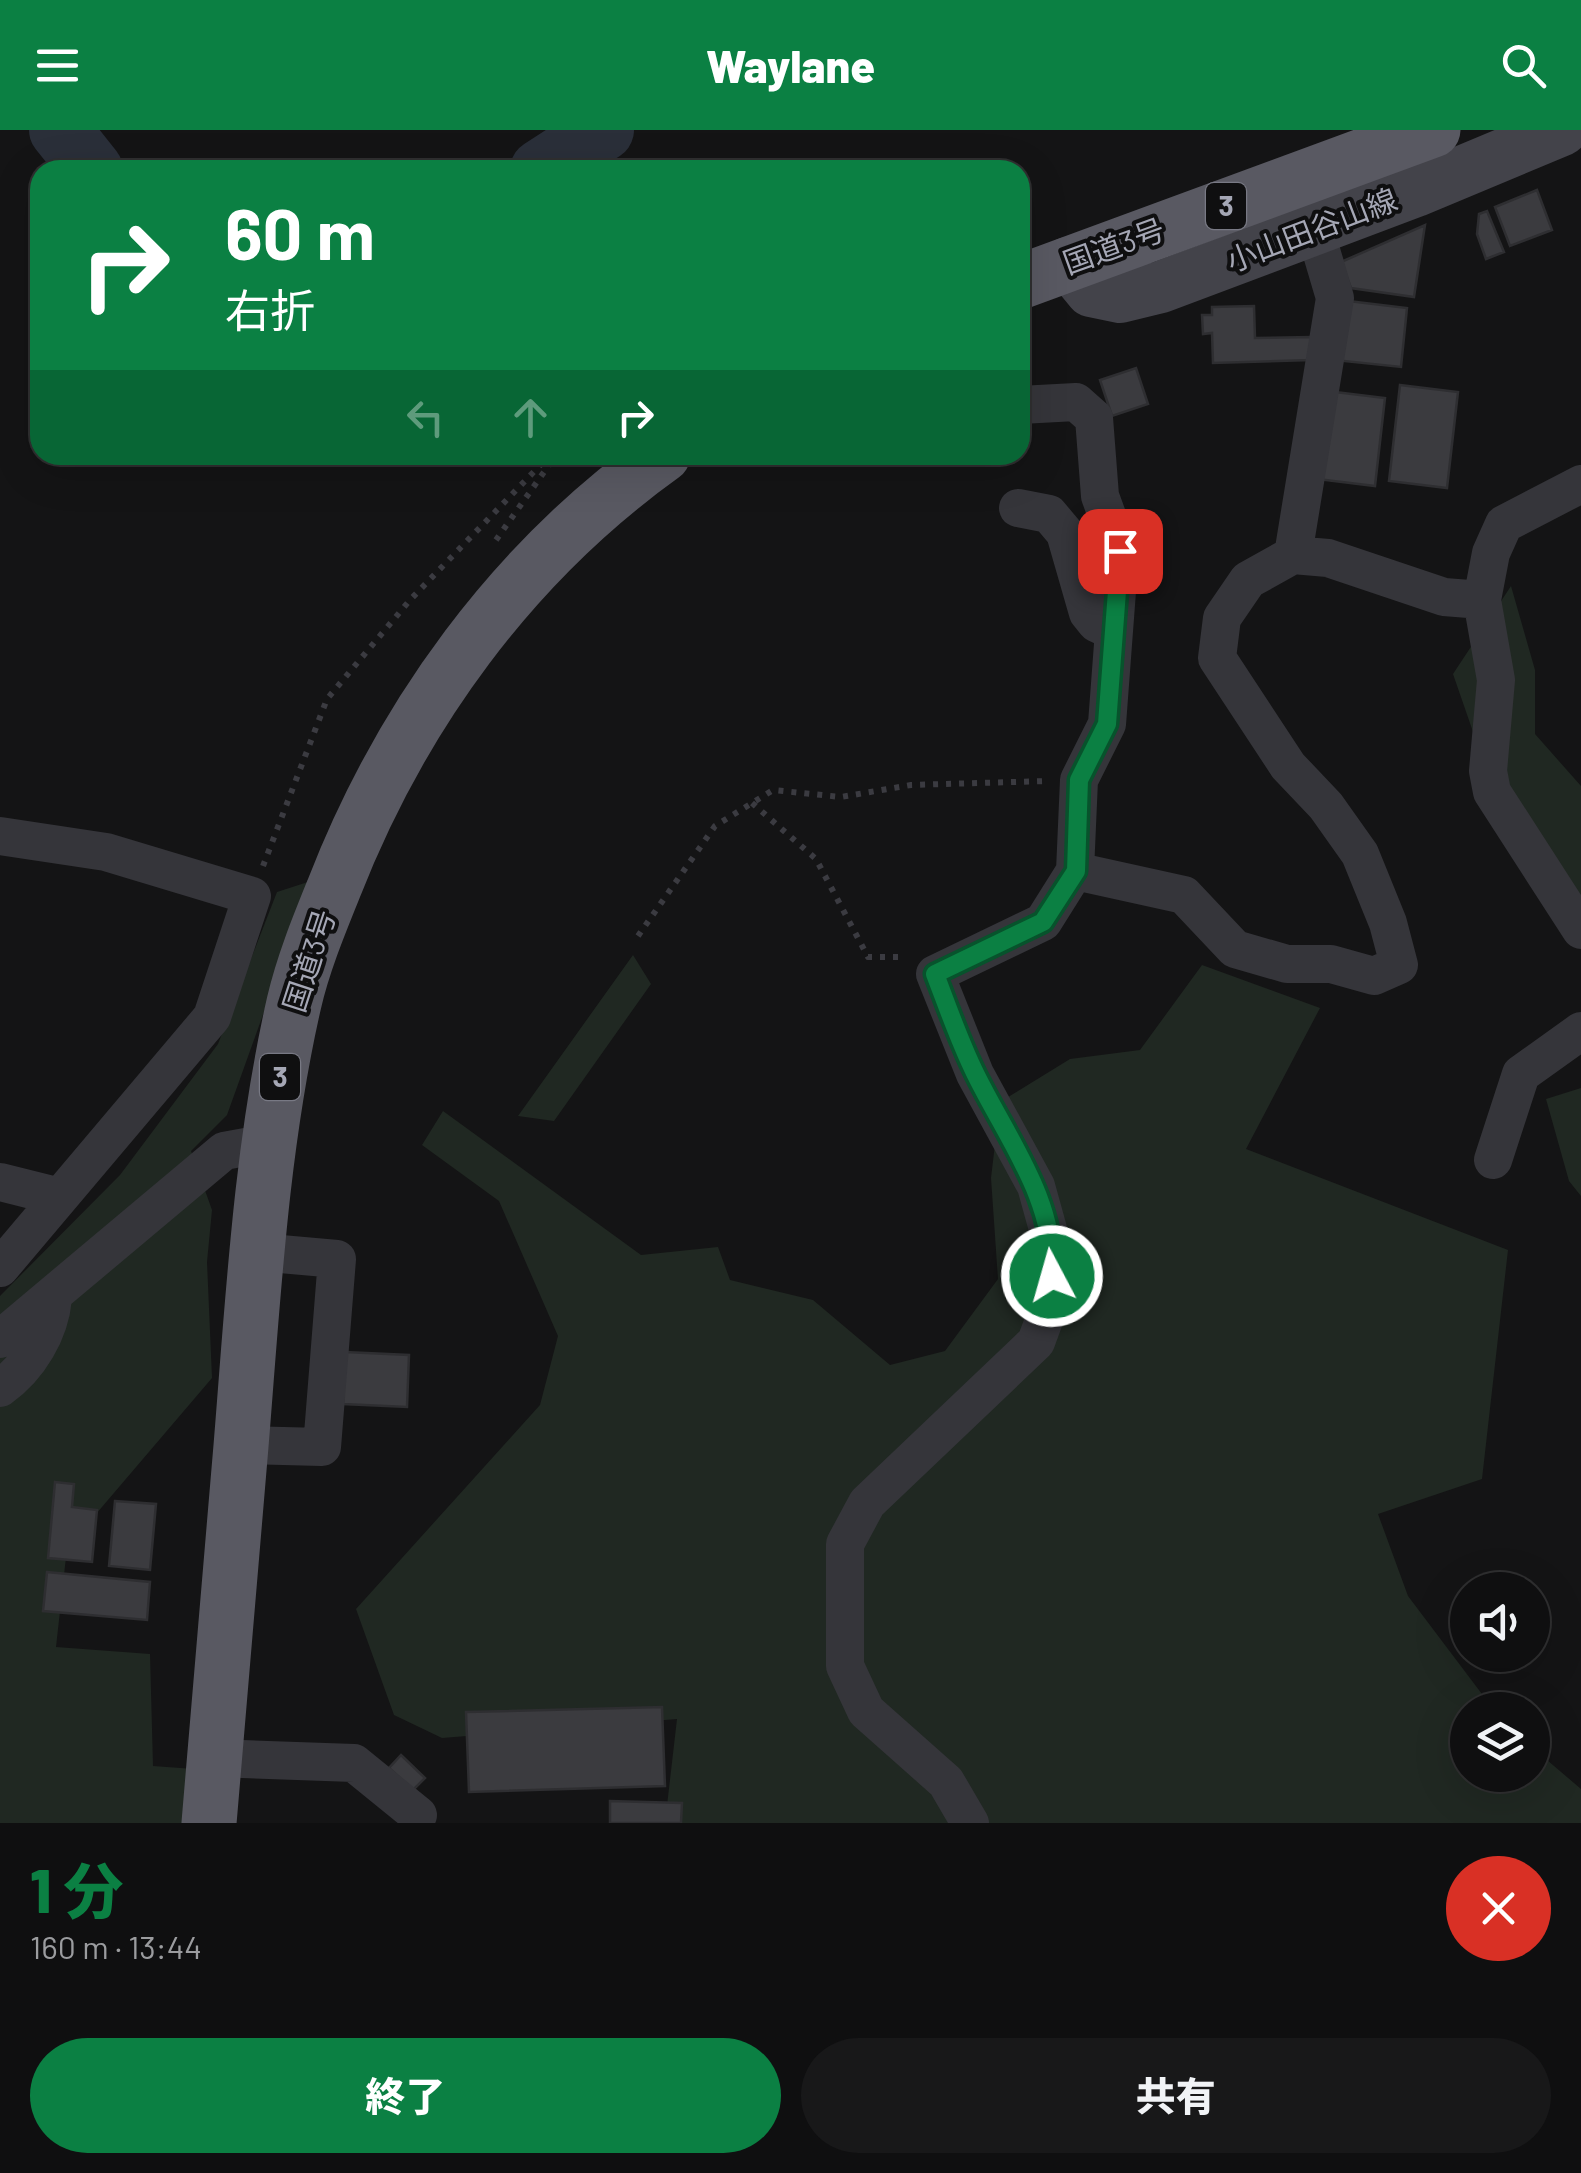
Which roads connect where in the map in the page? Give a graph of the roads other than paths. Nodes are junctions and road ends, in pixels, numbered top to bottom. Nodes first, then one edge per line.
1 (1433, 130) edge
2 (1562, 130) edge
3 (1315, 230) junction
4 (1044, 273) edge
5 (1030, 404) edge
6 (649, 465) edge
7 (1581, 484) edge
8 (1018, 508) dead end
9 (1292, 555) junction
10 (1482, 600) junction
11 (1113, 631) junction
12 (0, 836) edge
13 (1076, 871) junction
14 (1581, 930) edge
15 (1581, 1030) edge
16 (272, 1142) junction
17 (1494, 1160) dead end
18 (0, 1182) edge
19 (60, 1197) junction
20 (258, 1252) junction
21 (0, 1268) edge
22 (53, 1298) junction
23 (0, 1340) edge
24 (0, 1388) edge
25 (241, 1446) junction
26 (214, 1758) junction
27 (418, 1815) dead end
28 (209, 1823) edge
29 (970, 1823) edge

1 - 4 highway, 国道3号 / 3
2 - 3 main road, 小山田谷山線
3 - 4 main road, 小山田谷山線
3 - 9 street
5 - 11 street
6 - 16 highway, 国道3号 / 3
7 - 10 street
8 - 11 street
9 - 10 street
9 - 13 street
10 - 14 street
11 - 13 street
12 - 19 street
13 - 29 street
15 - 17 street
16 - 20 highway, 国道3号 / 3
16 - 22 street
18 - 19 street
19 - 21 street
20 - 25 highway, 国道3号 / 3
20 - 25 street
22 - 23 street
22 - 24 street
25 - 26 highway, 国道3号 / 3
26 - 27 street
26 - 28 highway, 国道3号 / 3

